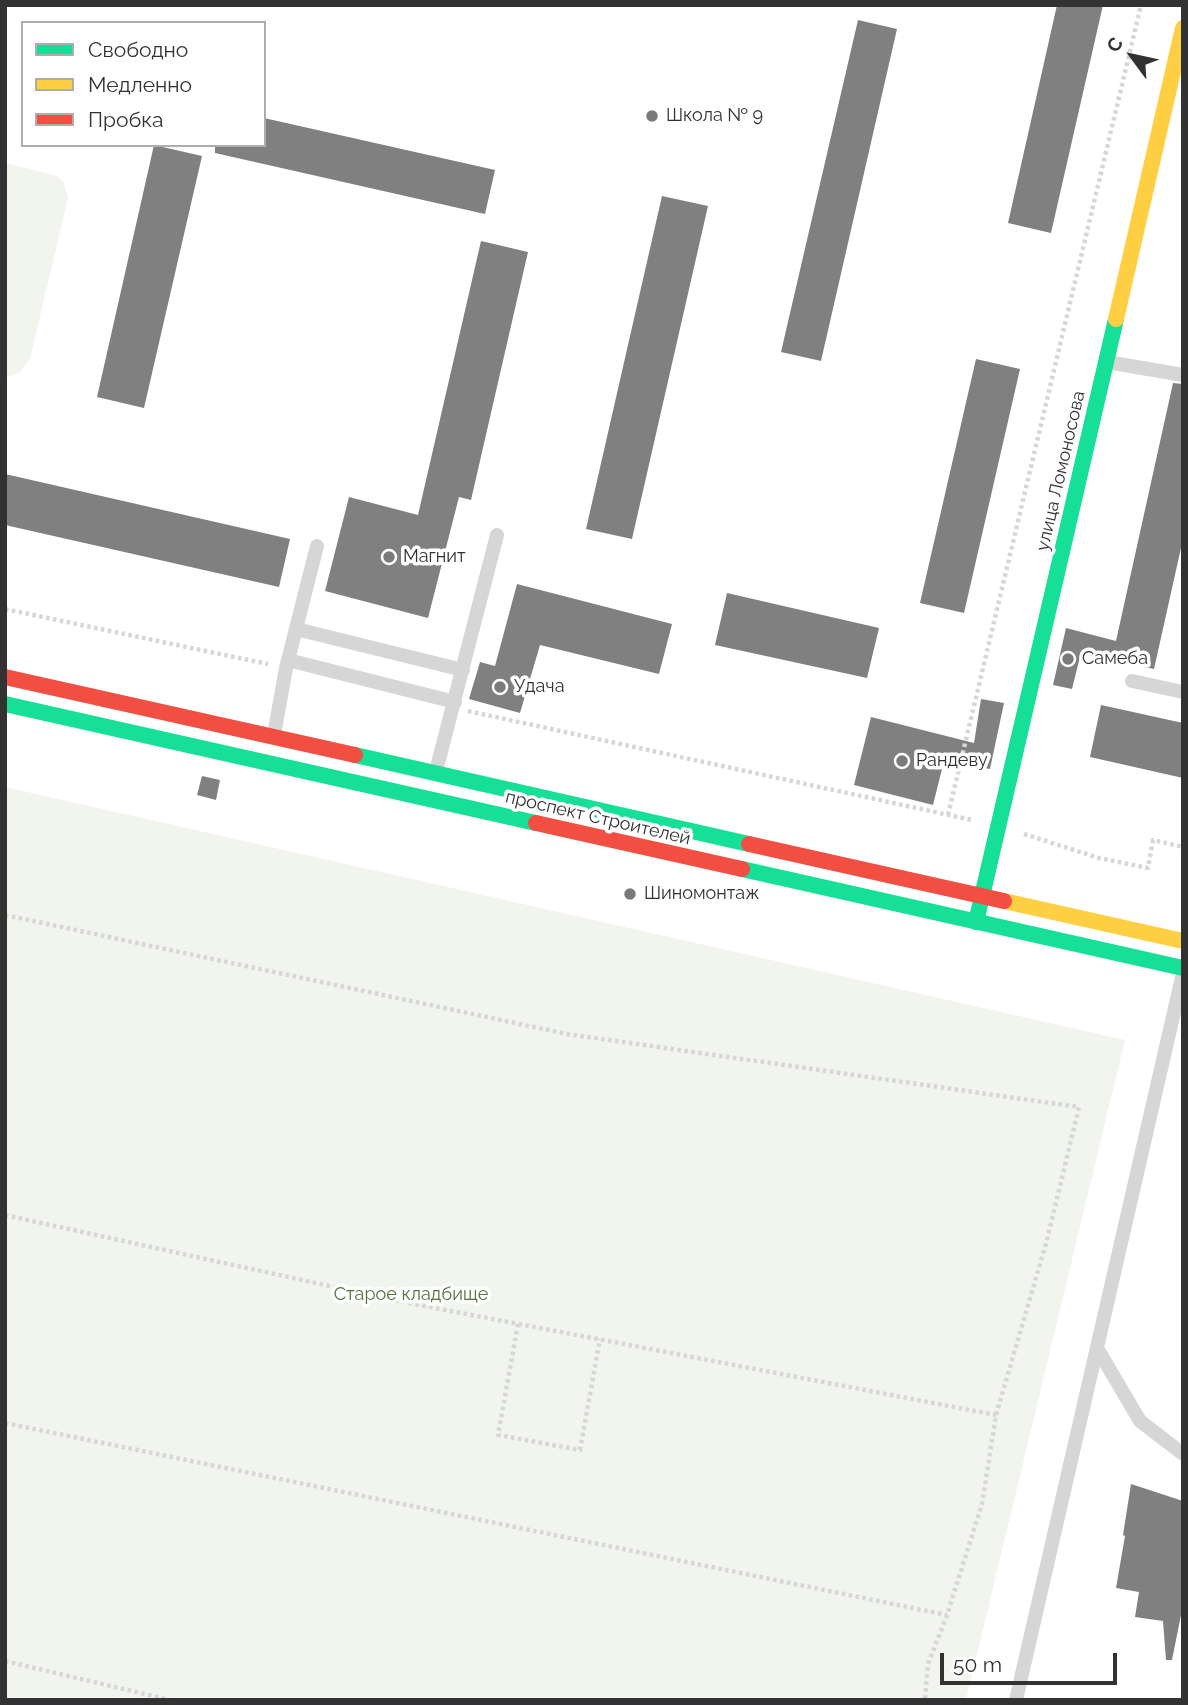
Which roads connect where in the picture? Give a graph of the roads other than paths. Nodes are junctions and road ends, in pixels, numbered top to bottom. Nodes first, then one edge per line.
1 (1183, 28) edge
2 (1106, 361) junction
3 (1183, 375) edge
4 (497, 535) dead end
5 (317, 546) dead end
6 (296, 629) junction
7 (287, 664) junction
8 (463, 670) junction
9 (5, 677) edge
10 (1132, 681) dead end
11 (1183, 692) edge
12 (5, 704) edge
13 (454, 705) junction
14 (274, 737) junction
15 (436, 773) junction
16 (982, 895) junction
17 (976, 922) junction
18 (1183, 941) edge
19 (1183, 971) edge
20 (1097, 1348) junction
21 (1183, 1454) edge
22 (1016, 1700) edge

1 - 2 main road, улица Ломоносова
2 - 3 lane
2 - 16 main road, улица Ломоносова
4 - 8 lane
5 - 6 lane
6 - 7 lane
6 - 8 lane
7 - 13 lane
7 - 14 lane
8 - 13 lane
9 - 14 main road, проспект Строителей
10 - 11 lane
12 - 17 main road, проспект Строителей
13 - 15 lane
14 - 15 main road, проспект Строителей
15 - 16 main road, проспект Строителей
16 - 17 main road, улица Ломоносова
16 - 18 main road, проспект Строителей
17 - 19 main road, проспект Строителей
19 - 20 lane
20 - 21 lane
20 - 22 lane

